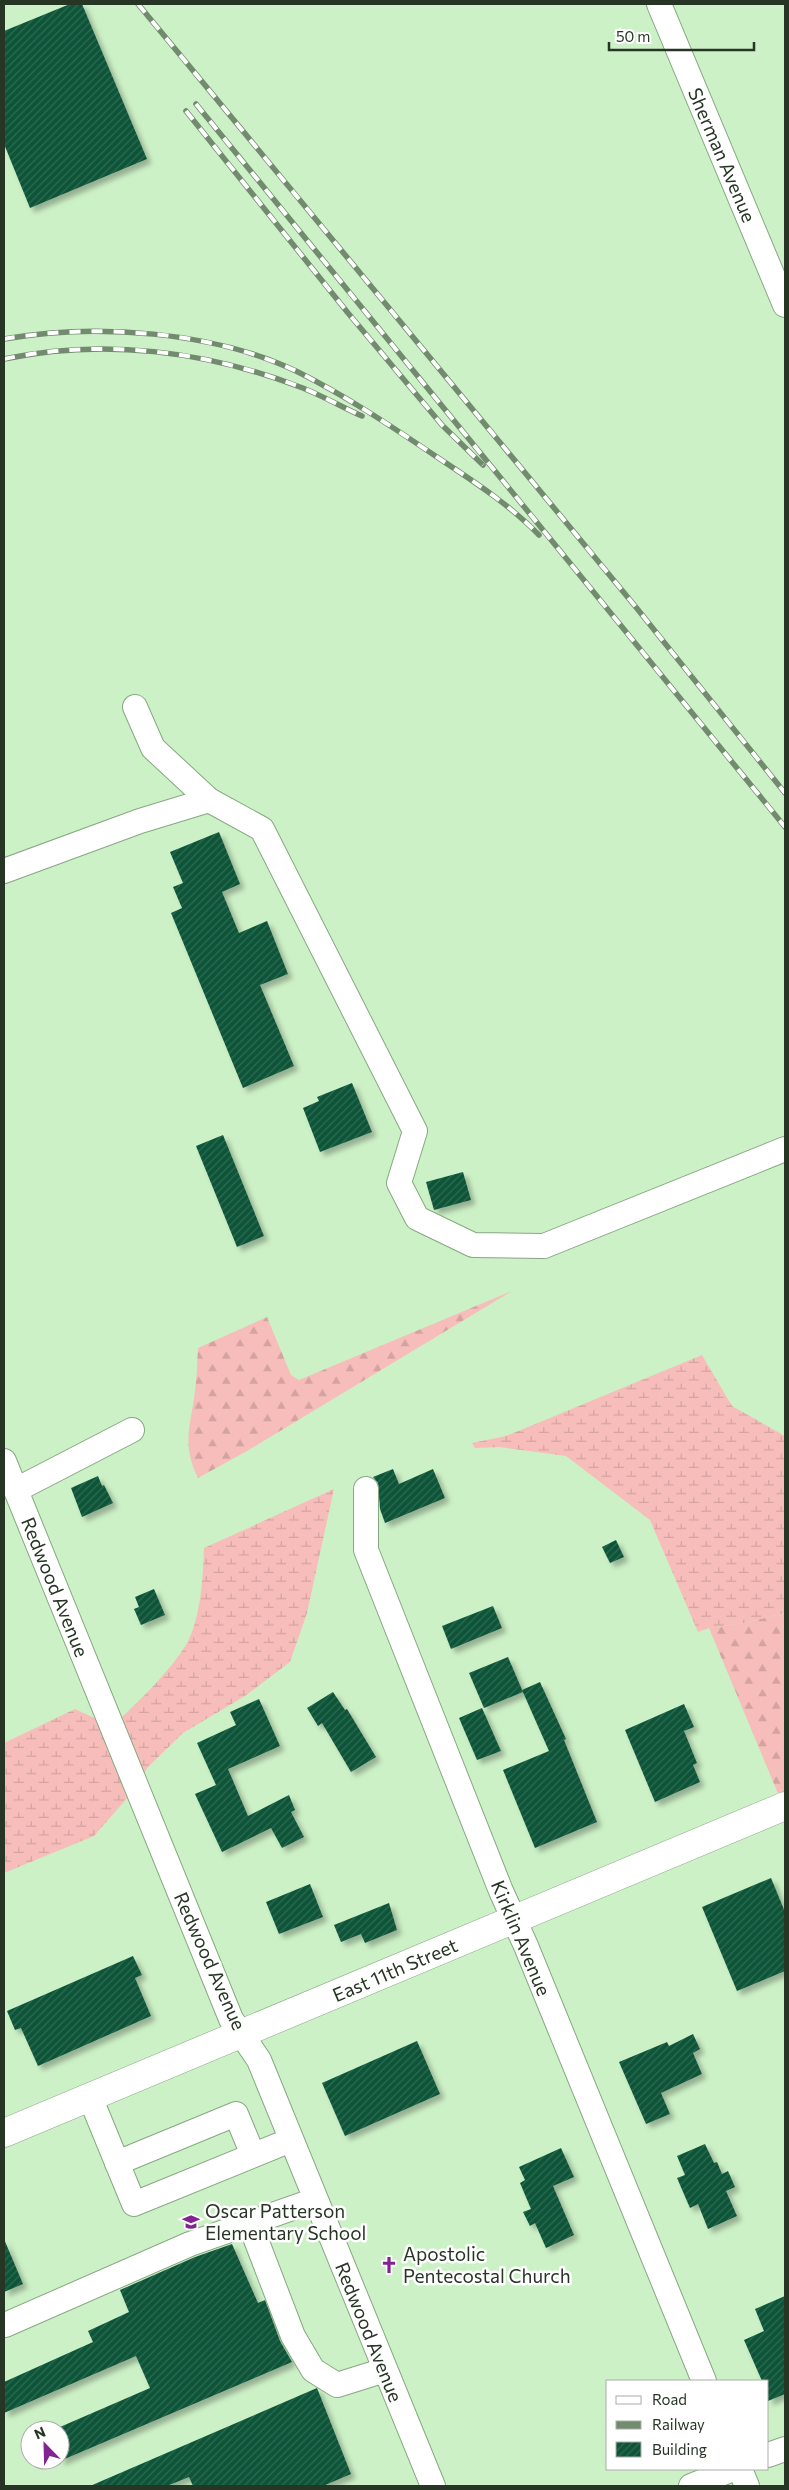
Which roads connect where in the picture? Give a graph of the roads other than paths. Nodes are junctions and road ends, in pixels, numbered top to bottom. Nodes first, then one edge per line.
1 (659, 4) edge
2 (785, 303) edge
3 (135, 707) dead end
4 (209, 800) junction
5 (4, 871) edge
6 (785, 1149) edge
7 (132, 1430) dead end
8 (4, 1460) edge
9 (366, 1489) dead end
10 (16, 1490) junction
11 (785, 1806) edge
12 (514, 1920) junction
13 (242, 2034) junction
14 (90, 2097) junction
15 (4, 2133) edge
16 (290, 2140) junction
17 (253, 2156) junction
18 (117, 2163) junction
19 (315, 2200) junction
20 (250, 2224) junction
21 (5, 2325) edge
22 (385, 2370) junction
23 (704, 2380) edge
24 (785, 2449) edge
25 (769, 2455) edge
26 (731, 2470) edge
27 (740, 2470) edge
28 (433, 2486) edge
29 (691, 2486) edge
30 (747, 2486) edge

1 - 2 street, Sherman Avenue
3 - 4 street
4 - 5 street
4 - 6 street
7 - 10 street
8 - 10 street, Redwood Avenue
9 - 12 street, Kirklin Avenue
10 - 13 street, Redwood Avenue
11 - 12 main road, East 11th Street
12 - 13 main road, East 11th Street
12 - 23 street, Kirklin Avenue
13 - 14 main road, East 11th Street
13 - 16 street, Redwood Avenue
14 - 15 main road, East 11th Street
14 - 18 street
16 - 17 street
16 - 19 street, Redwood Avenue
17 - 18 street
17 - 18 street
19 - 20 street
19 - 22 street, Redwood Avenue
20 - 21 street
20 - 22 street
22 - 28 street, Redwood Avenue
24 - 25 street
26 - 29 street
27 - 30 street

